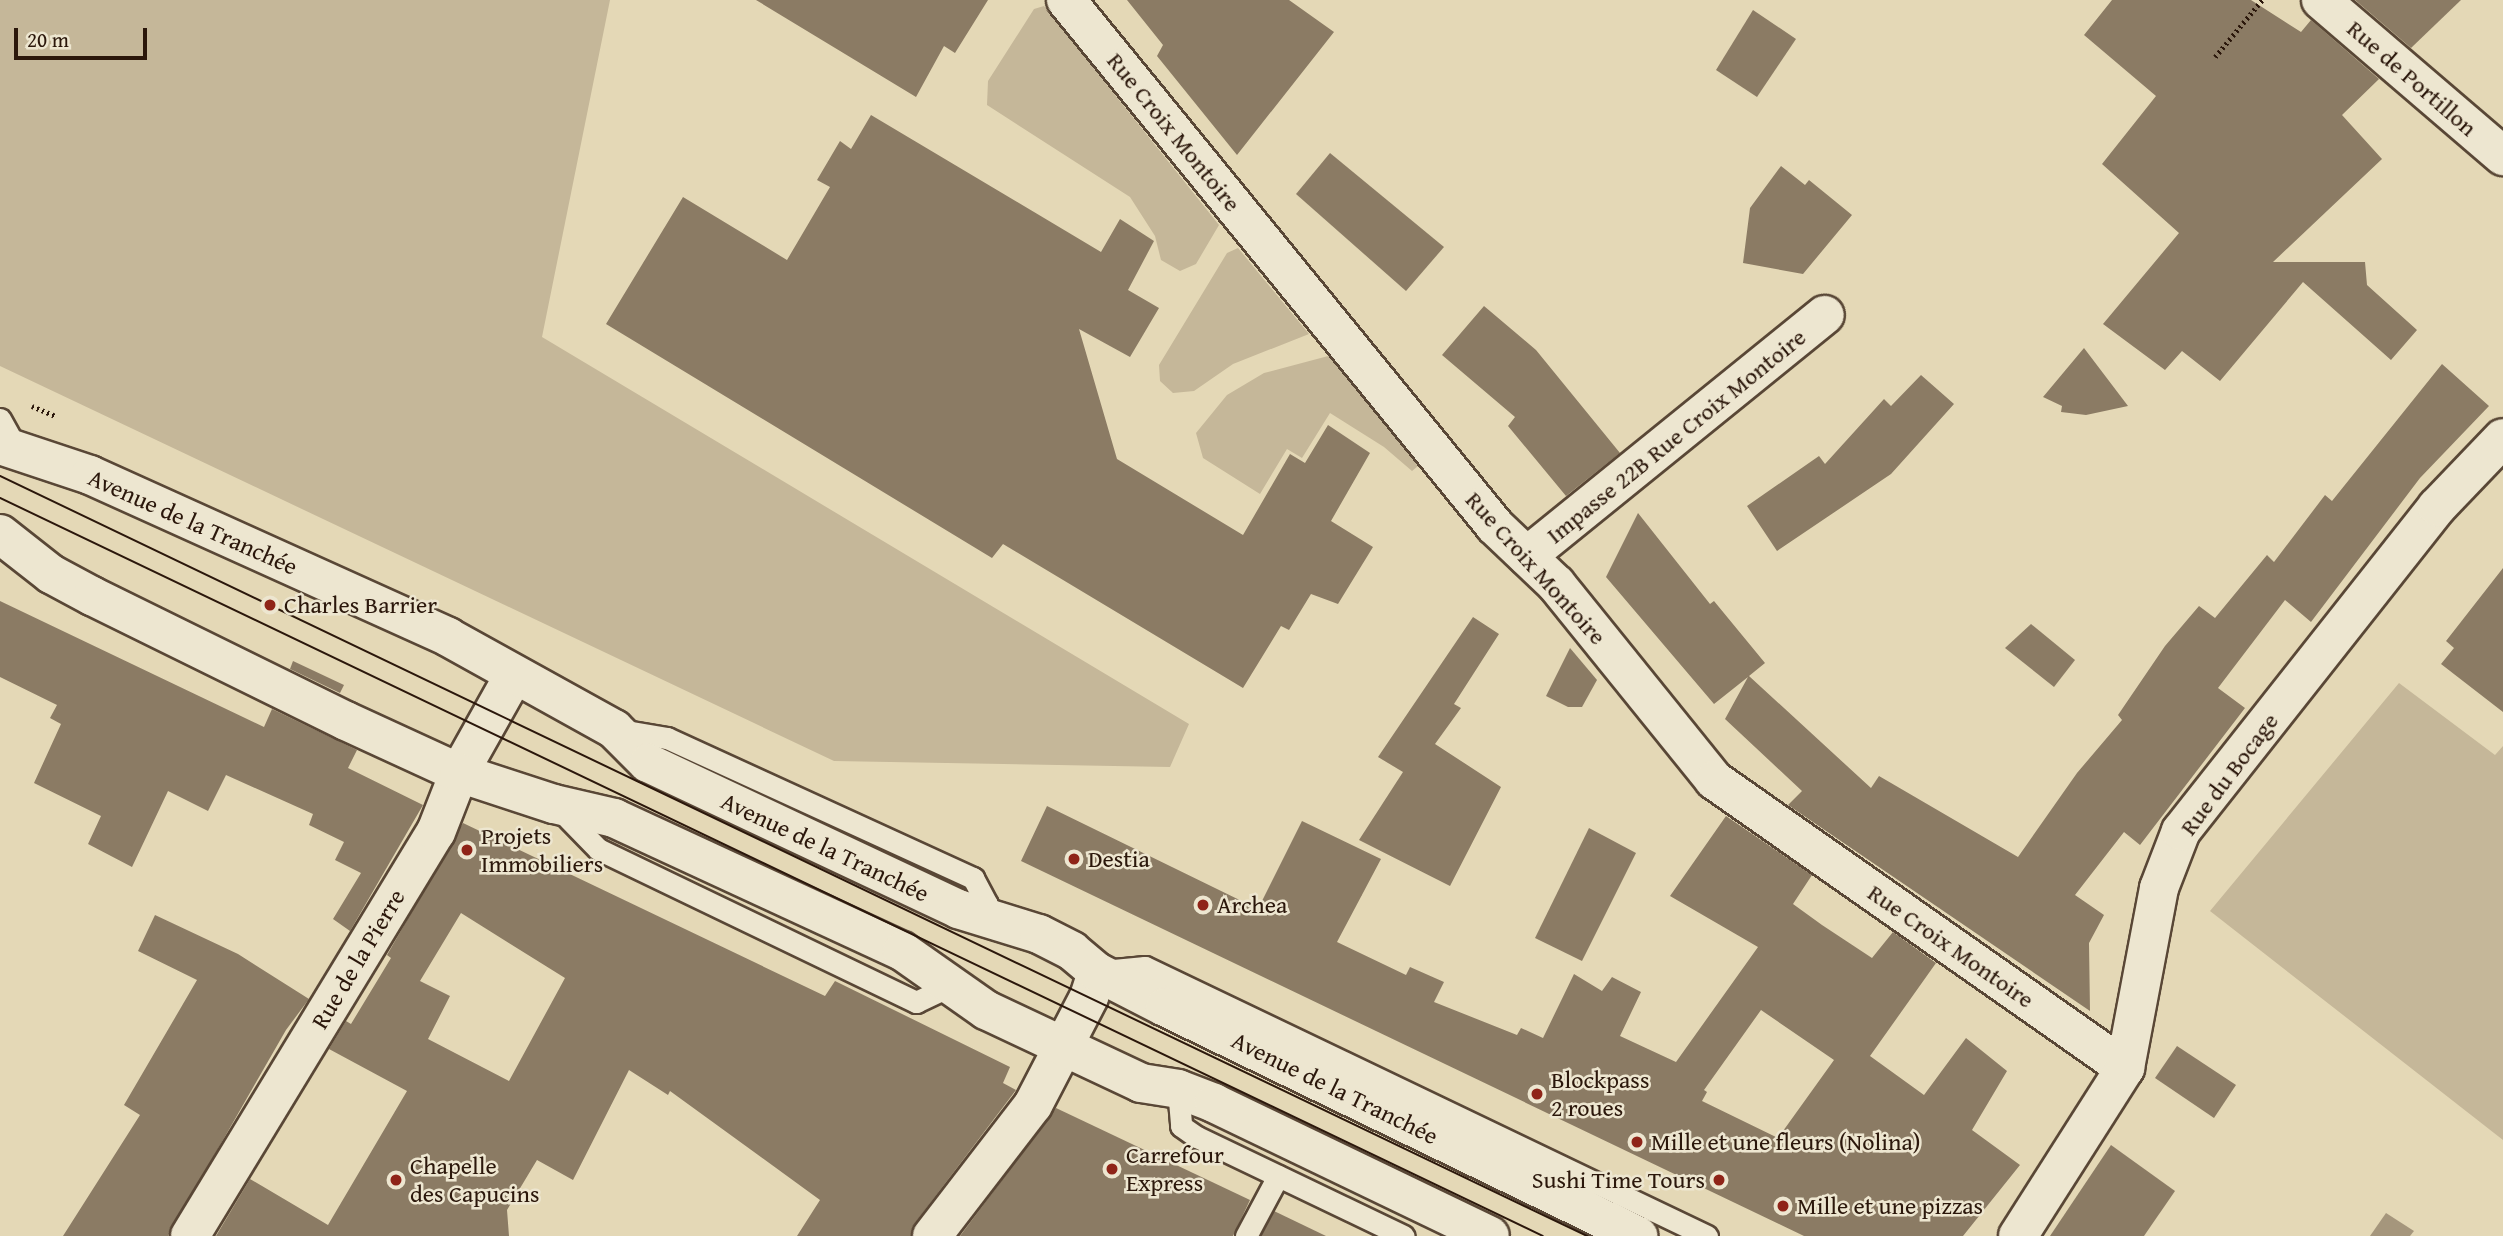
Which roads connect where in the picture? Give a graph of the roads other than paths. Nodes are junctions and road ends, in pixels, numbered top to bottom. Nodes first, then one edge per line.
1 (1066, 0) edge
2 (2321, 0) edge
3 (2503, 156) edge
4 (1825, 315) dead end
5 (6, 438) edge
6 (2503, 438) edge
7 (2, 536) edge
8 (1527, 556) junction
9 (513, 676) junction
10 (459, 773) junction
11 (1097, 972) junction
12 (1063, 1045) junction
13 (2125, 1068) junction
14 (1178, 1089) junction
15 (1278, 1175) junction
16 (190, 1236) edge
17 (932, 1236) edge
18 (1247, 1236) edge
19 (1404, 1236) edge
20 (1490, 1236) edge
21 (1638, 1236) edge
22 (1707, 1236) edge
23 (2018, 1236) edge

1 - 8 street, Rue Croix Montoire
2 - 3 street, Rue de Portillon
4 - 8 street, Impasse 22B Rue Croix Montoire
5 - 9 street, Avenue de la Tranchée
6 - 13 street, Rue du Bocage
7 - 10 street
8 - 13 street, Rue Croix Montoire
9 - 10 street, Rue de la Pierre
9 - 11 street, Avenue de la Tranchée
10 - 12 street
10 - 16 street, Rue de la Pierre
11 - 12 street
11 - 21 street, Avenue de la Tranchée
11 - 22 lane
12 - 14 street
12 - 17 street
13 - 23 street, Rue du Bocage
14 - 15 lane
14 - 20 street
15 - 18 lane
15 - 19 lane

